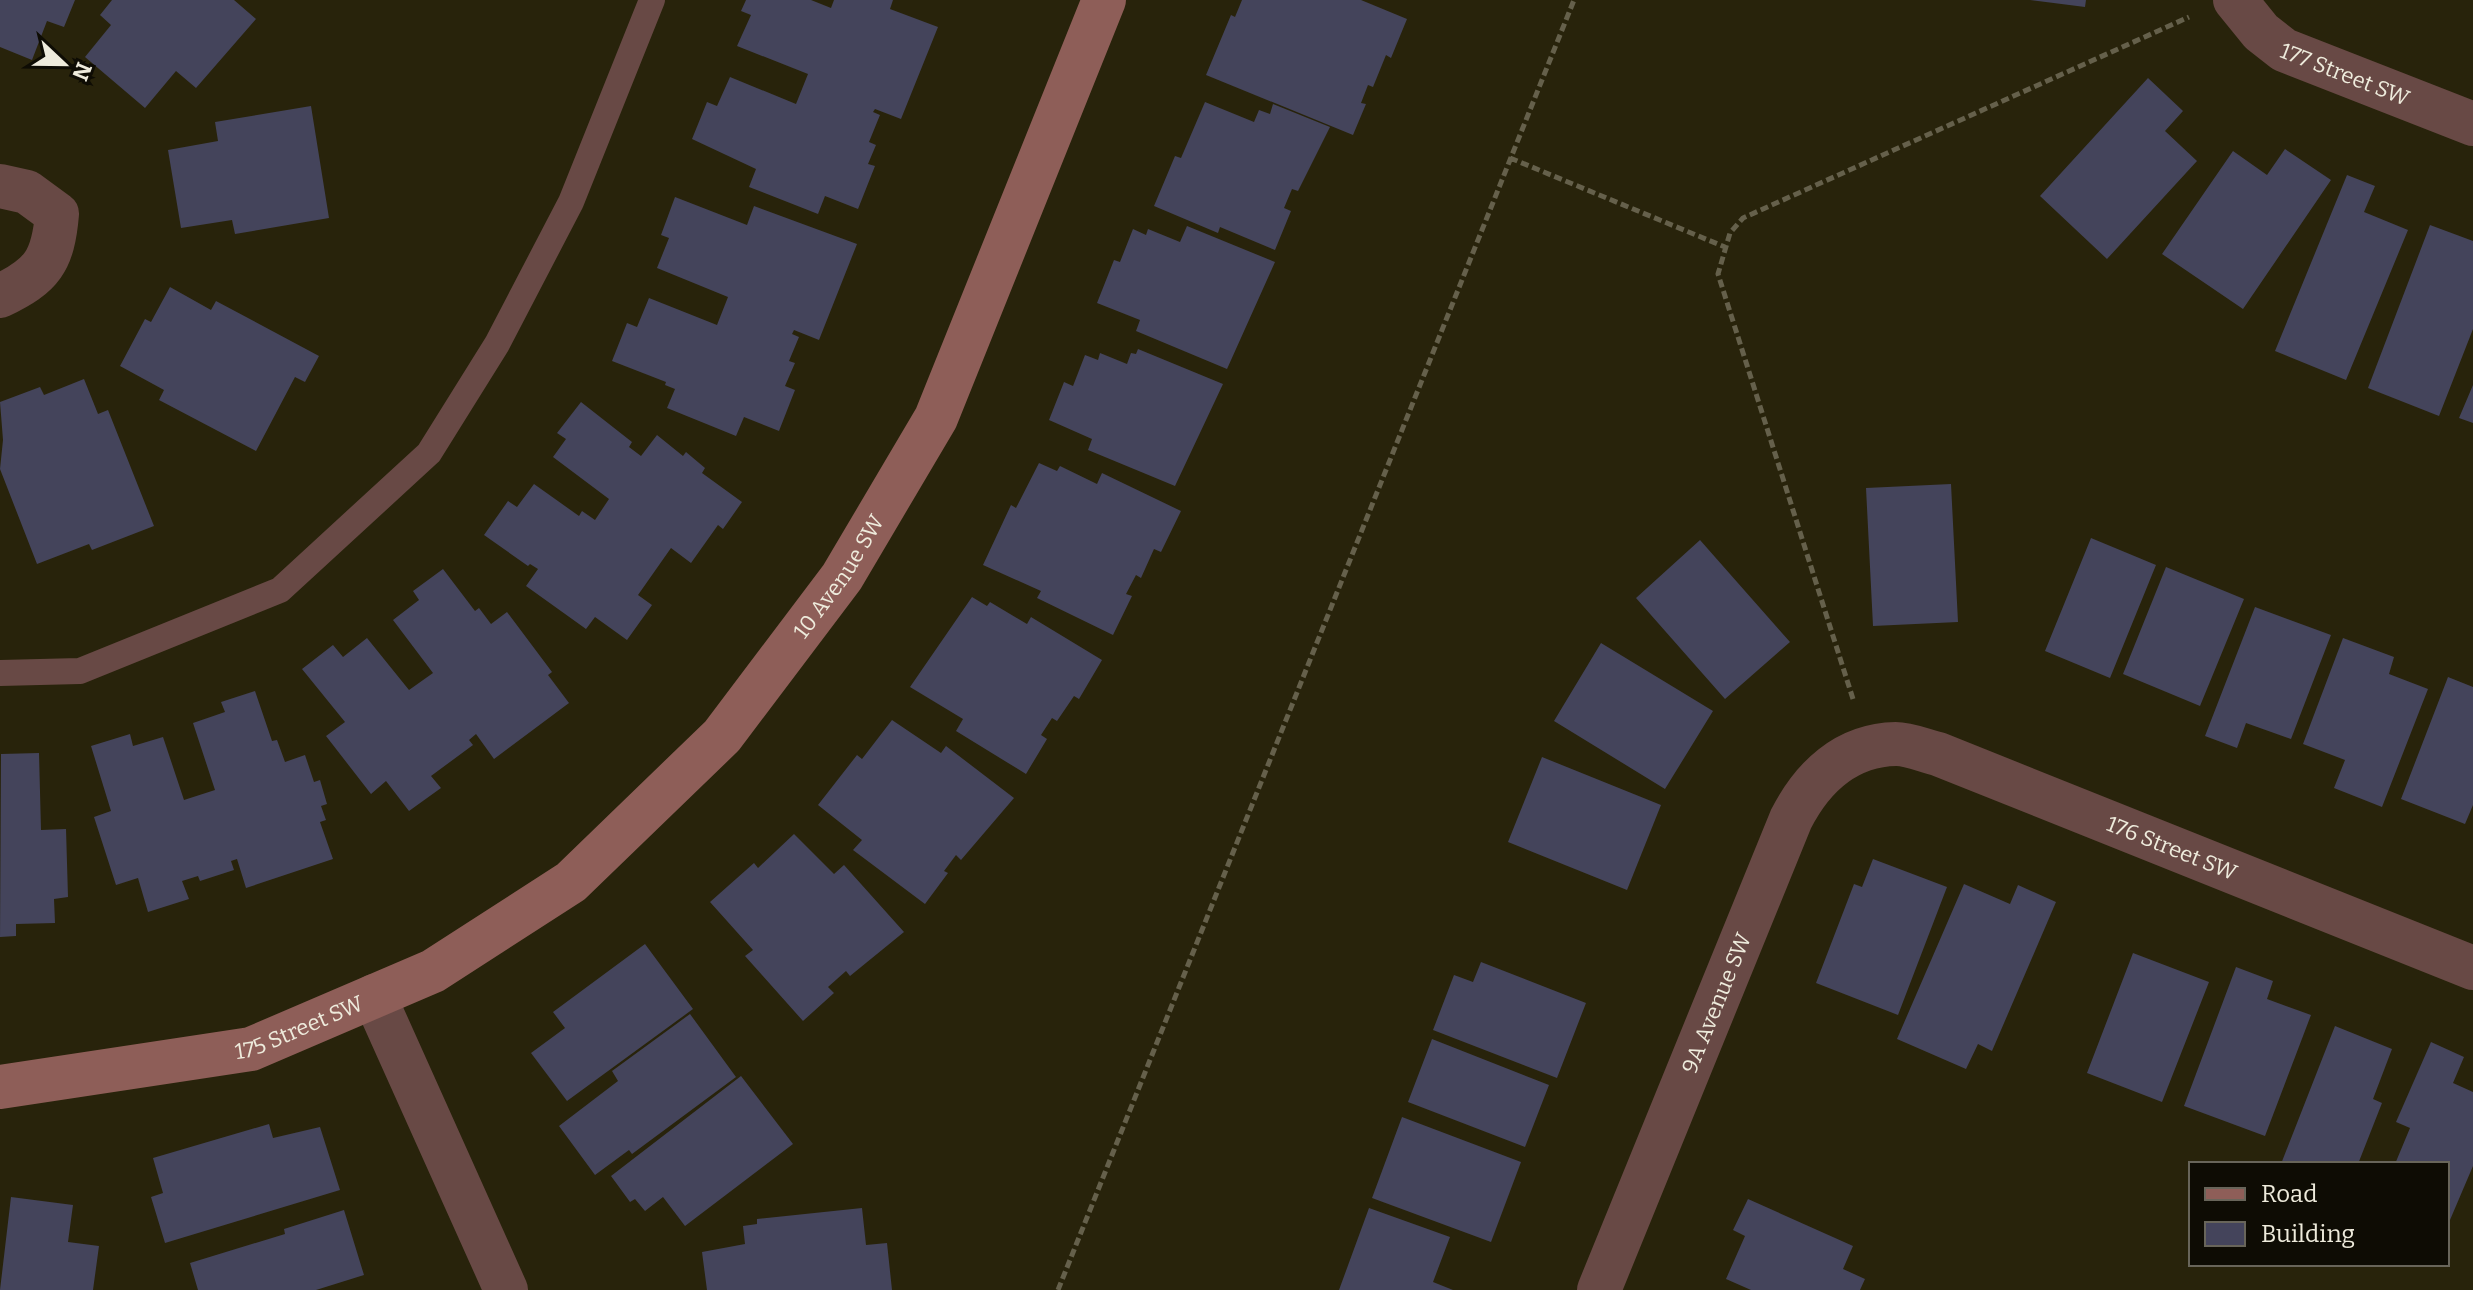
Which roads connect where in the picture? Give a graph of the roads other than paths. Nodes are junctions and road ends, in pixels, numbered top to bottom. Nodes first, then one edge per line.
1 (652, 0) edge
2 (1104, 0) edge
3 (2216, 6) edge
4 (2473, 124) edge
5 (0, 186) edge
6 (0, 296) edge
7 (0, 673) edge
8 (1869, 749) joint
9 (2473, 968) edge
10 (374, 996) junction
11 (0, 1087) edge
12 (506, 1290) edge
13 (1599, 1290) edge

1 - 7 lane
2 - 10 street, 10 Avenue SW
3 - 4 street, 177 Street SW
5 - 6 street
8 - 9 street, 176 Street SW
8 - 13 street, 9A Avenue SW
10 - 11 street, 175 Street SW
10 - 12 street, 175 Street SW

